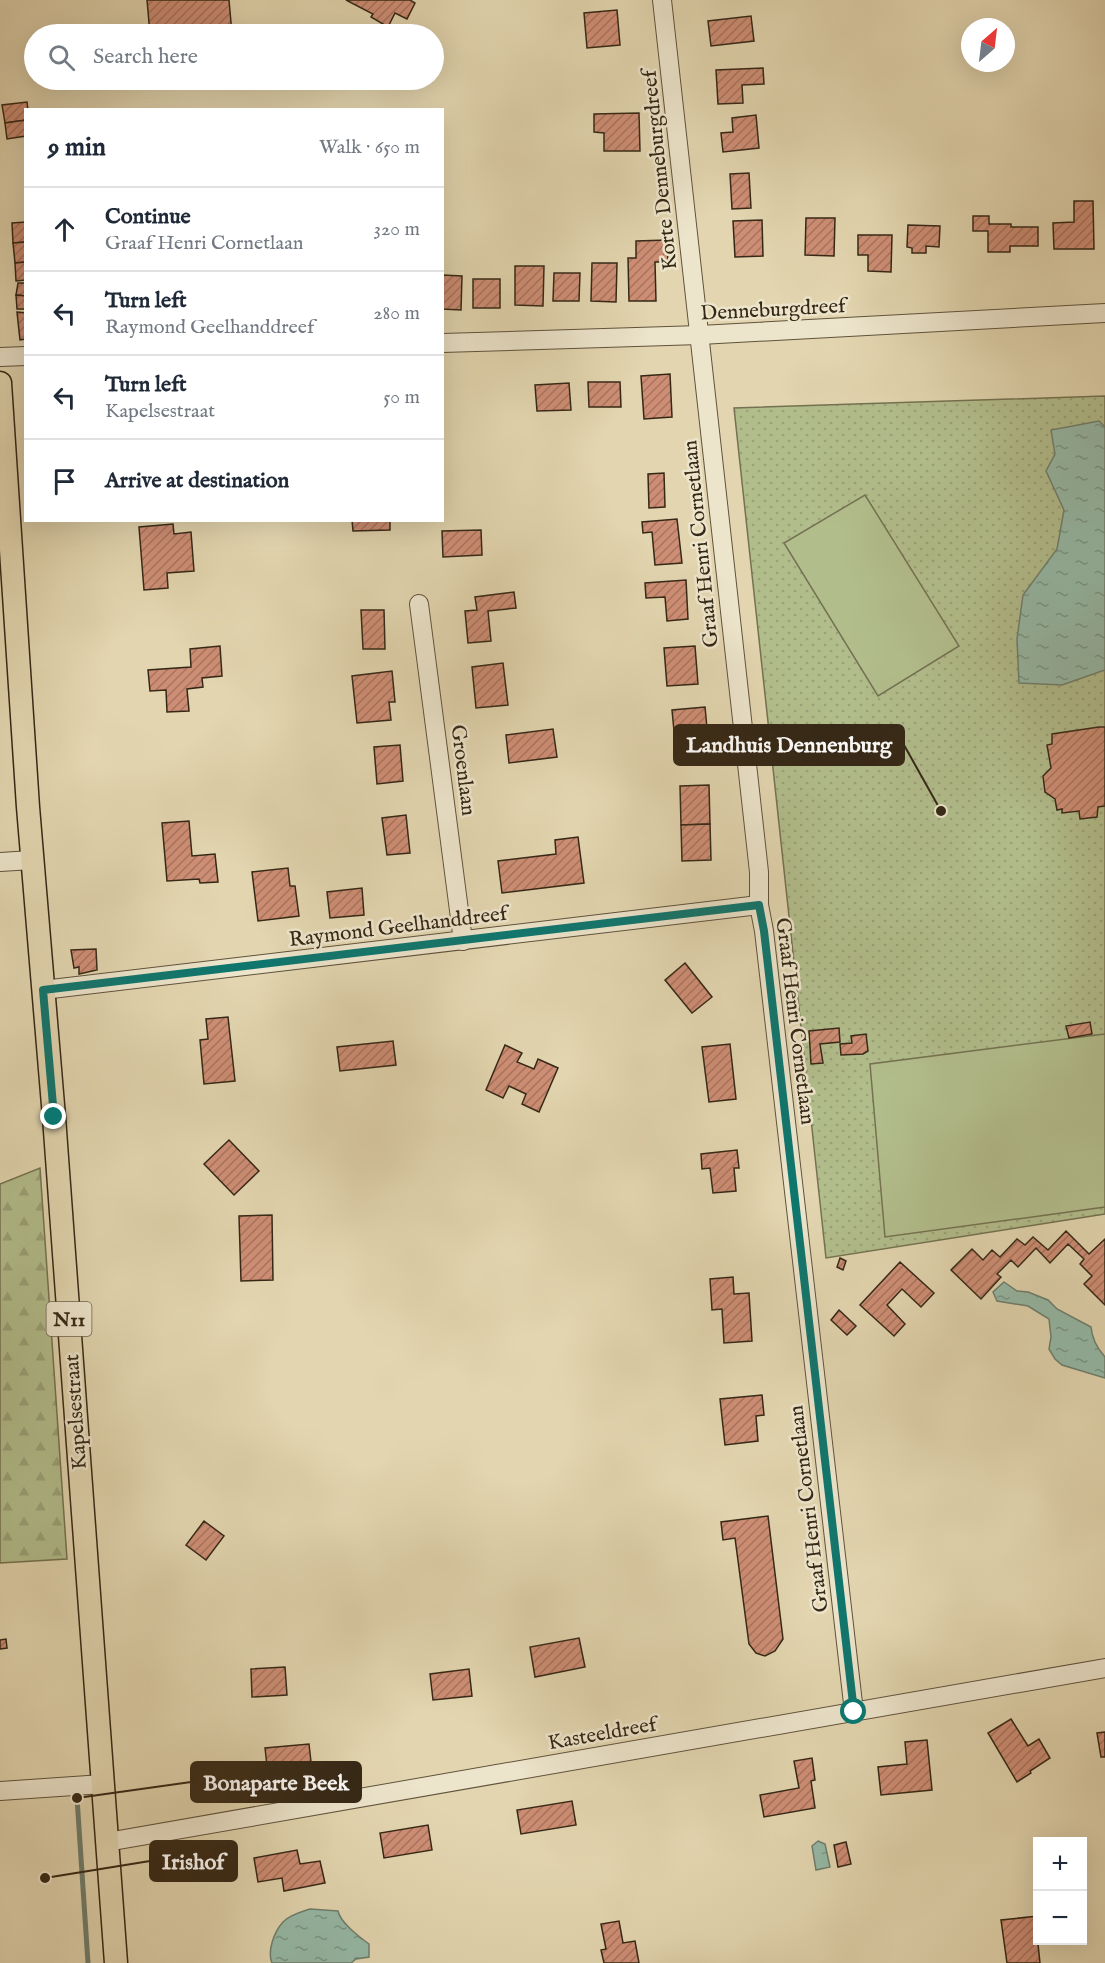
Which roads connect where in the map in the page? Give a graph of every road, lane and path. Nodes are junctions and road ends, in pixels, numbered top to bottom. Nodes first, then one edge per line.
1 (662, 0) edge
2 (1105, 313) edge
3 (700, 335) junction
4 (444, 343) edge
5 (24, 356) edge
6 (0, 357) edge
7 (0, 383) edge
8 (419, 604) dead end
9 (32, 860) junction
10 (0, 861) edge
11 (759, 905) junction
12 (463, 941) junction
13 (43, 990) junction
14 (1105, 1668) edge
15 (854, 1712) junction
16 (103, 1784) junction
17 (0, 1791) edge
18 (107, 1842) junction
19 (116, 1963) edge

1 - 3 street, Korte Denneburgdreef
2 - 3 street, Denneburgdreef
3 - 4 street, Denneburgdreef
3 - 11 street, Graaf Henri Cornetlaan
5 - 6 street
7 - 9 main road, Kapelsestraat / N11
8 - 12 street, Groenlaan
9 - 10 street
9 - 13 main road, Kapelsestraat / N11
11 - 12 street, Raymond Geelhanddreef
11 - 15 street, Graaf Henri Cornetlaan
12 - 13 street, Raymond Geelhanddreef
13 - 16 main road, Kapelsestraat / N11
14 - 15 street, Kasteeldreef
15 - 18 street, Kasteeldreef
16 - 17 street
16 - 18 main road, Kapelsestraat / N11
18 - 19 main road, Kapelsestraat / N11

